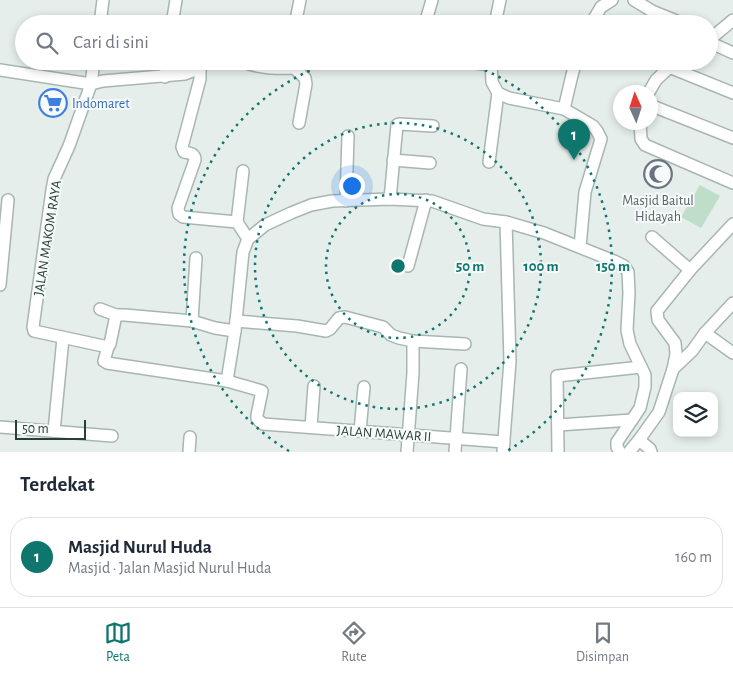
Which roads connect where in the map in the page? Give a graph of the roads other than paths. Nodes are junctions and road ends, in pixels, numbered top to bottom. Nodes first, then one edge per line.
1 (103, 0) edge
2 (176, 0) edge
3 (300, 0) edge
4 (432, 0) edge
5 (500, 0) edge
6 (612, 0) edge
7 (634, 0) edge
8 (101, 15) edge
9 (174, 15) edge
10 (297, 15) edge
11 (428, 15) edge
12 (497, 15) edge
13 (597, 15) edge
14 (662, 15) edge
15 (733, 20) edge
16 (718, 33) edge
17 (718, 46) edge
18 (733, 53) edge
19 (0, 70) edge
20 (93, 70) edge
21 (166, 70) edge
22 (193, 70) edge
23 (201, 70) edge
24 (298, 70) edge
25 (491, 70) edge
26 (573, 70) edge
27 (667, 70) edge
28 (686, 70) edge
29 (165, 77) junction
30 (91, 84) junction
31 (653, 85) edge
32 (733, 92) edge
33 (498, 93) junction
34 (564, 109) junction
35 (658, 109) edge
36 (299, 123) dead end
37 (433, 126) dead end
38 (640, 130) edge
39 (348, 136) dead end
40 (733, 138) edge
41 (393, 160) junction
42 (430, 162) dead end
43 (489, 162) dead end
44 (243, 171) dead end
45 (733, 182) edge
46 (390, 199) junction
47 (8, 200) dead end
48 (426, 200) junction
49 (346, 201) junction
50 (237, 222) junction
51 (506, 222) junction
52 (733, 224) edge
53 (652, 237) dead end
54 (248, 239) junction
55 (580, 247) junction
56 (196, 258) dead end
57 (408, 266) dead end
58 (690, 270) junction
59 (0, 285) edge
60 (733, 303) edge
61 (100, 309) dead end
62 (116, 315) junction
63 (192, 321) junction
64 (236, 326) junction
65 (705, 333) junction
66 (670, 336) junction
67 (63, 338) junction
68 (413, 341) junction
69 (465, 344) dead end
70 (108, 347) junction
71 (692, 352) junction
72 (733, 353) edge
73 (641, 367) junction
74 (673, 369) junction
75 (461, 370) dead end
76 (227, 381) junction
77 (314, 386) dead end
78 (364, 387) dead end
79 (632, 420) junction
80 (558, 425) junction
81 (0, 427) edge
82 (311, 427) junction
83 (12, 428) junction
84 (54, 431) junction
85 (360, 431) junction
86 (408, 435) junction
87 (112, 436) dead end
88 (0, 437) edge
89 (190, 437) dead end
90 (456, 438) junction
91 (639, 440) junction
92 (504, 447) edge
93 (189, 452) edge
94 (407, 452) edge
95 (455, 452) edge
96 (558, 452) edge
97 (620, 452) edge
98 (629, 452) edge
99 (651, 452) edge

1 - 8 street
2 - 9 street
3 - 10 street
4 - 11 street
5 - 12 street
6 - 13 street
7 - 14 street
15 - 16 street
17 - 18 street
19 - 30 street
20 - 30 street, JALAN MAKOM RAYA
21 - 29 street
22 - 29 street
23 - 50 street
24 - 36 street
25 - 33 street
26 - 34 street
27 - 31 street
28 - 32 street
29 - 30 street
30 - 67 street, JALAN MAKOM RAYA
33 - 34 street
33 - 43 street
34 - 55 street
35 - 40 street
37 - 41 street
38 - 45 street
39 - 49 street
41 - 42 street
41 - 46 street
44 - 50 street
46 - 48 street
46 - 49 street
47 - 59 street
48 - 51 street
48 - 57 street
49 - 54 street
50 - 54 street
51 - 55 street
51 - 92 street
52 - 58 street
53 - 58 street
54 - 64 street
55 - 73 street
56 - 63 street
58 - 66 street
60 - 65 street
61 - 62 street
62 - 63 street
62 - 70 street
63 - 64 street
64 - 68 street
64 - 76 street
65 - 71 street
65 - 72 street
66 - 71 street
66 - 74 street
67 - 70 street
67 - 84 street
68 - 69 street
68 - 86 street
70 - 76 street
71 - 74 street
73 - 79 street
73 - 80 street
74 - 91 street
75 - 90 street
76 - 82 street, JALAN MAWAR II
77 - 82 street
78 - 85 street
79 - 80 street
79 - 97 street
80 - 96 street
81 - 83 street
82 - 85 street, JALAN MAWAR II
83 - 84 street
83 - 88 street
84 - 87 street
85 - 86 street, JALAN MAWAR II
86 - 90 street, JALAN MAWAR II
86 - 94 street
89 - 93 street
90 - 92 street, JALAN MAWAR II
90 - 95 street
91 - 98 street
91 - 99 street

